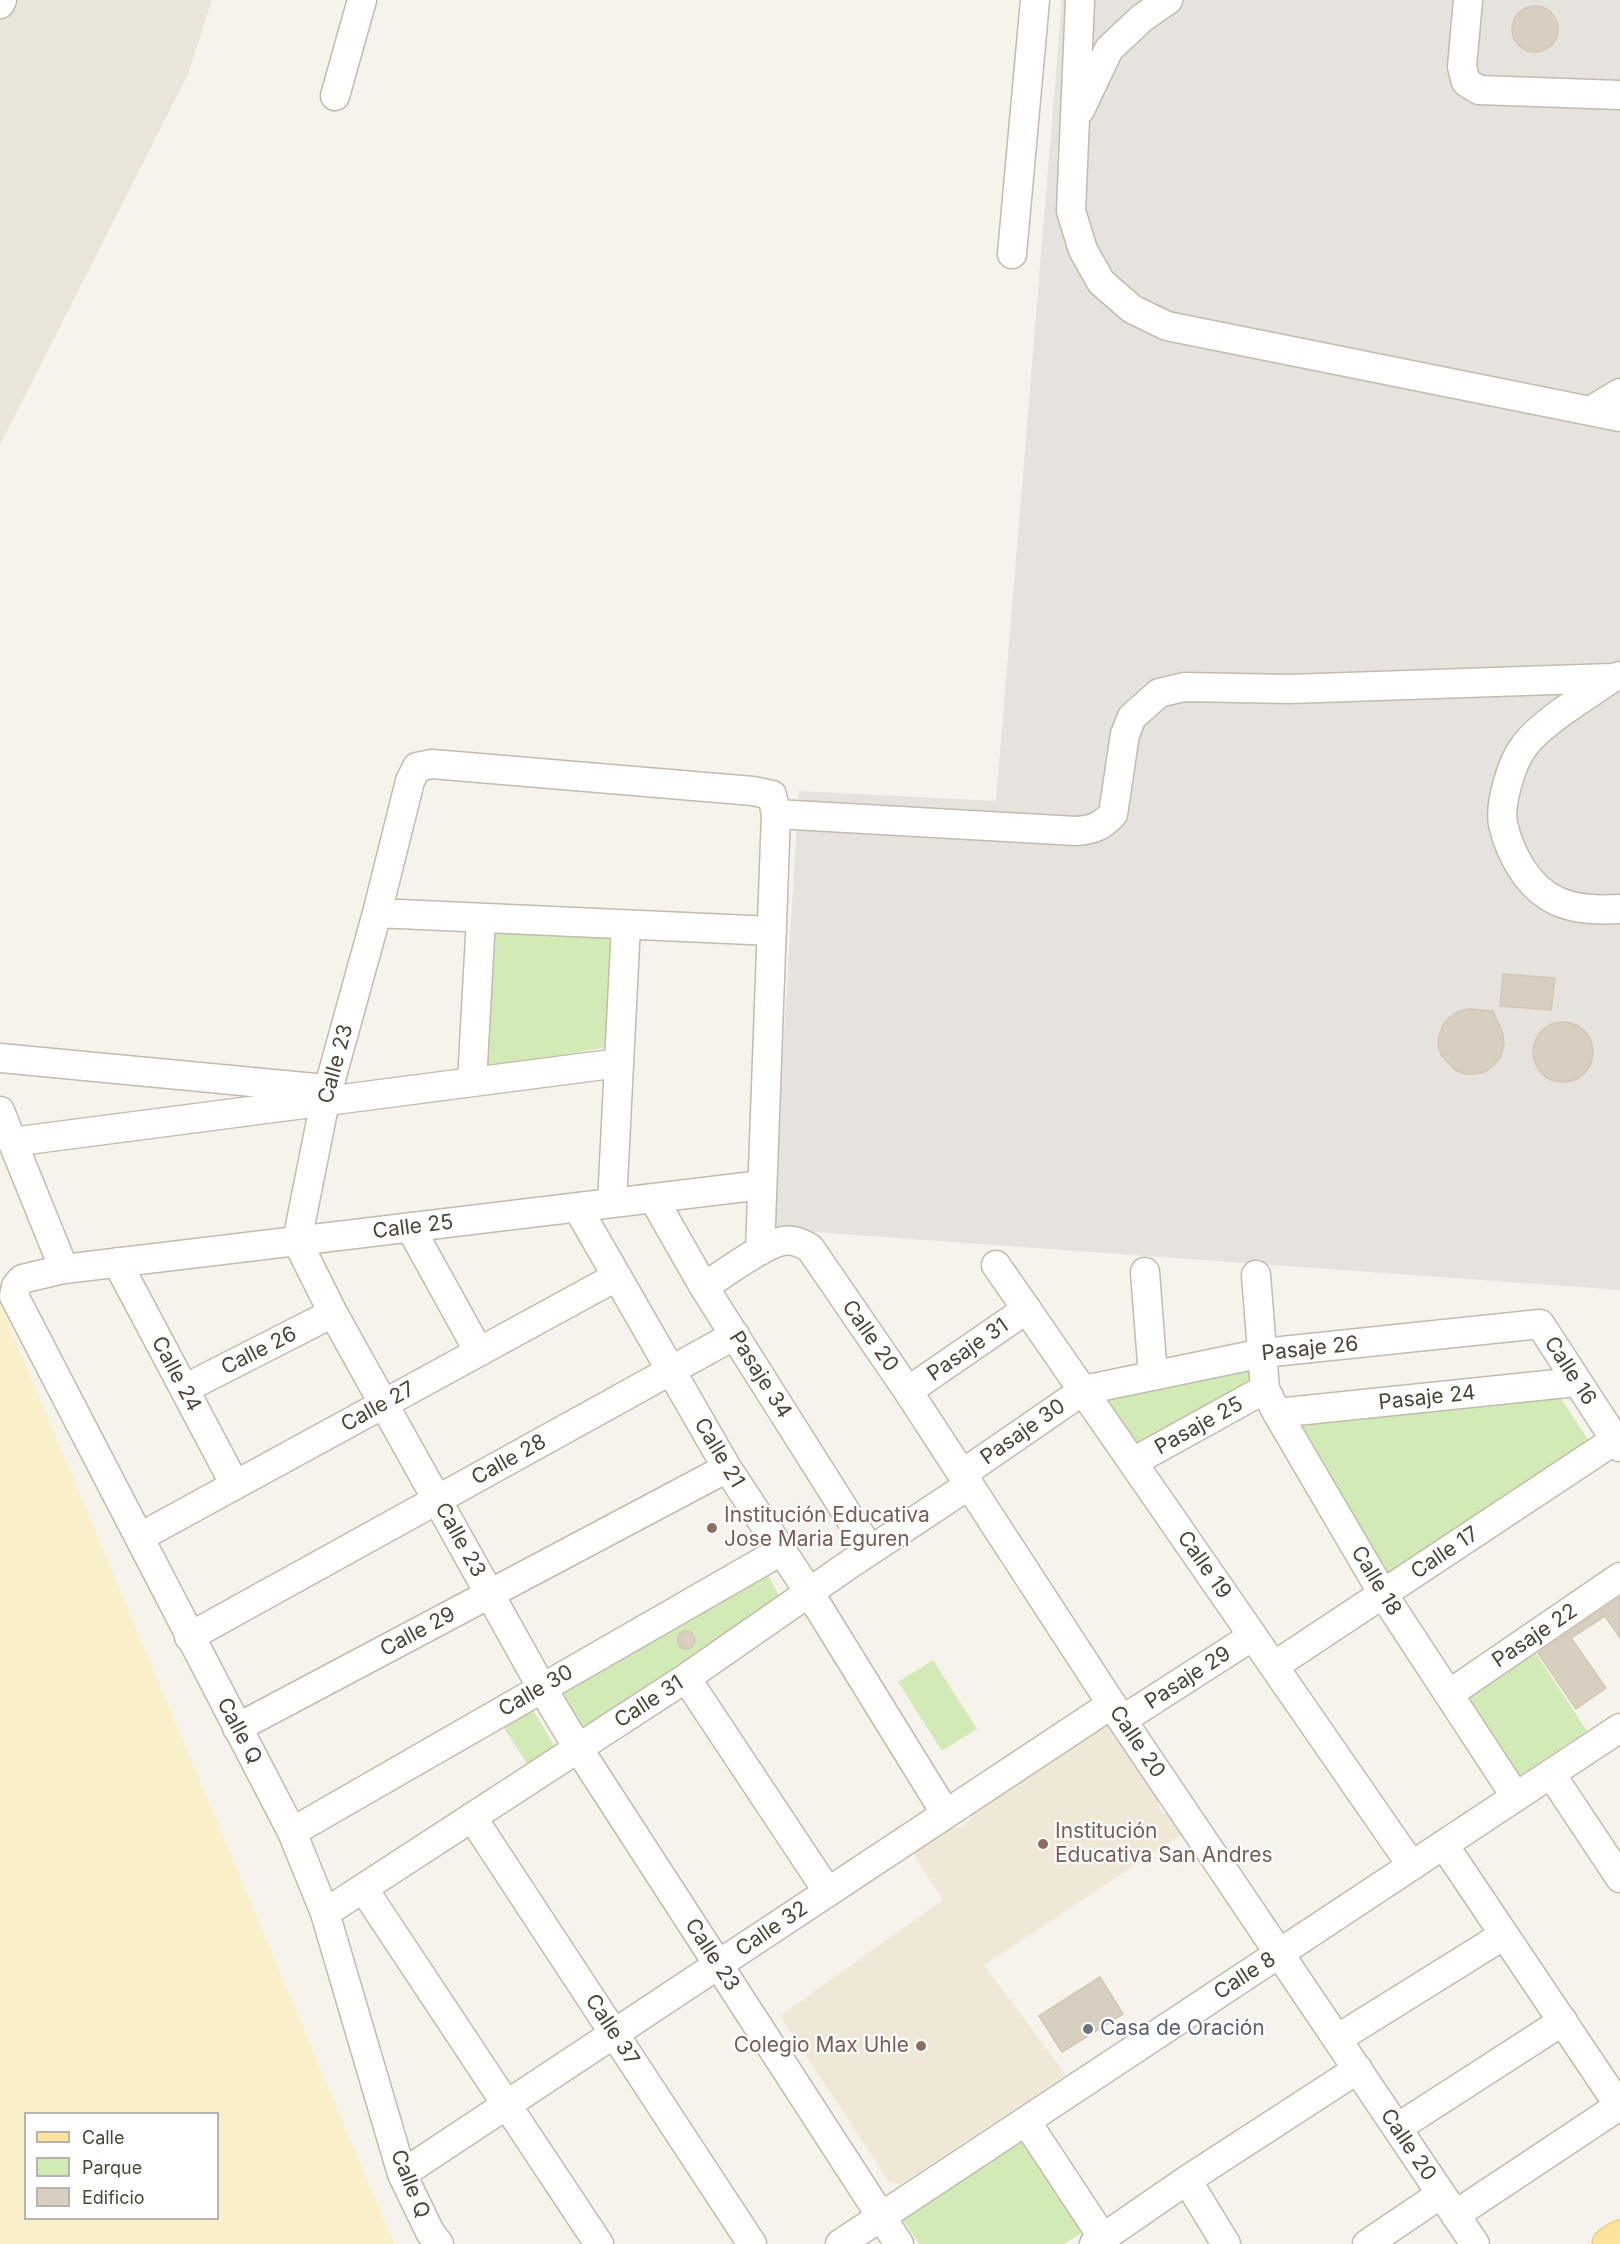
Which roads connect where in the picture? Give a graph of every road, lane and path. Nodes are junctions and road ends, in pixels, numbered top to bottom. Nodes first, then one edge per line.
1 (2, 0) edge
2 (362, 0) edge
3 (1035, 0) edge
4 (1080, 0) edge
5 (1168, 0) edge
6 (1468, 0) edge
7 (0, 4) edge
8 (1620, 95) edge
9 (334, 96) dead end
10 (1075, 120) junction
11 (1012, 254) dead end
12 (1620, 393) edge
13 (1590, 411) junction
14 (1620, 417) edge
15 (1616, 677) edge
16 (776, 814) junction
17 (1620, 909) edge
18 (377, 914) junction
19 (481, 918) junction
20 (626, 924) junction
21 (772, 931) junction
22 (0, 1058) edge
23 (619, 1062) junction
24 (472, 1082) junction
25 (327, 1095) junction
26 (0, 1111) edge
27 (12, 1142) junction
28 (762, 1185) junction
29 (653, 1198) junction
30 (612, 1203) junction
31 (577, 1207) junction
32 (410, 1227) junction
33 (297, 1241) junction
34 (760, 1251) junction
35 (117, 1262) junction
36 (996, 1265) dead end
37 (64, 1269) junction
38 (1145, 1272) dead end
39 (1256, 1275) dead end
40 (616, 1277) junction
41 (704, 1287) junction
42 (1027, 1309) junction
43 (333, 1313) junction
44 (1540, 1324) joint
45 (735, 1335) junction
46 (478, 1352) junction
47 (1263, 1353) junction
48 (670, 1371) junction
49 (1153, 1376) junction
50 (1576, 1382) junction
51 (184, 1389) junction
52 (1084, 1390) junction
53 (908, 1391) junction
54 (1271, 1401) junction
55 (385, 1403) junction
56 (1614, 1428) edge
57 (1133, 1462) junction
58 (727, 1468) junction
59 (966, 1480) junction
60 (235, 1485) junction
61 (438, 1499) junction
62 (140, 1537) junction
63 (870, 1550) junction
64 (781, 1551) junction
65 (1620, 1577) edge
66 (809, 1592) junction
67 (490, 1594) junction
68 (1383, 1594) junction
69 (1253, 1636) junction
70 (189, 1637) junction
71 (1274, 1666) junction
72 (686, 1678) junction
73 (542, 1688) junction
74 (1449, 1694) junction
75 (1117, 1712) junction
76 (237, 1728) junction
77 (1620, 1728) edge
78 (578, 1748) junction
79 (1551, 1774) junction
80 (1516, 1797) junction
81 (946, 1814) junction
82 (472, 1817) junction
83 (292, 1832) junction
84 (1444, 1845) junction
85 (1412, 1866) junction
86 (1620, 1878) edge
87 (363, 1888) junction
88 (828, 1892) junction
89 (325, 1913) junction
90 (1504, 1935) junction
91 (1280, 1953) junction
92 (719, 1965) junction
93 (1563, 2021) junction
94 (614, 2034) junction
95 (1337, 2039) junction
96 (1358, 2069) junction
97 (507, 2105) junction
98 (1620, 2107) edge
99 (1026, 2121) junction
100 (1397, 2128) junction
101 (402, 2174) junction
102 (1186, 2180) junction
103 (1448, 2205) junction
104 (881, 2216) junction
105 (1134, 2233) edge
106 (1620, 2236) edge
107 (1099, 2241) edge
108 (439, 2244) edge
109 (599, 2244) edge
110 (752, 2244) edge
111 (840, 2244) edge
112 (899, 2244) edge
113 (1226, 2244) edge
114 (1367, 2244) edge
115 (1475, 2244) edge
116 (1609, 2244) edge

1 - 7 street
2 - 9 street
3 - 11 street
4 - 10 street
5 - 10 street
6 - 8 street
10 - 13 street
12 - 13 street
13 - 14 street
15 - 16 street
15 - 17 street
16 - 18 street, Calle 23
16 - 21 street
18 - 19 street
18 - 25 street, Calle 23
19 - 20 street
19 - 24 street
20 - 21 street
20 - 23 street
21 - 28 street
22 - 25 street
23 - 24 street
23 - 30 street
24 - 25 street
25 - 27 street
25 - 33 street, Calle 23
26 - 27 street
27 - 37 street
28 - 29 street, Calle 25
28 - 34 street
29 - 30 street, Calle 25
29 - 41 street, Pasaje 34
30 - 31 street, Calle 25
31 - 32 street, Calle 25
31 - 40 street, Calle 21
32 - 33 street, Calle 25
32 - 46 street
33 - 35 street, Calle 25
33 - 43 street, Calle 23
34 - 41 street
34 - 53 street, Calle 20
35 - 37 street, Calle 25
35 - 51 street, Calle 24
36 - 42 street, Calle 19
37 - 62 street, Calle Q
38 - 49 street
39 - 47 street, Calle 18
40 - 46 street, Calle 27
40 - 48 street, Calle 21
41 - 45 street, Pasaje 34
42 - 52 street, Calle 19
42 - 53 street, Pasaje 31
43 - 51 street, Calle 26
43 - 55 street, Calle 23
44 - 47 street, Pasaje 26
44 - 50 street, Calle 16
45 - 48 street, Calle 28
45 - 63 street, Pasaje 34
46 - 55 street, Calle 27
47 - 49 street, Pasaje 26
47 - 54 street, Calle 18
48 - 58 street, Calle 21
48 - 61 street, Calle 28
49 - 52 street, Pasaje 26
50 - 54 street, Pasaje 24
50 - 56 street, Calle 16
51 - 60 street, Calle 24
52 - 57 street, Calle 19
52 - 59 street, Pasaje 30
53 - 59 street, Calle 20
54 - 57 street, Pasaje 25
54 - 68 street, Calle 18
55 - 60 street, Calle 27
55 - 61 street, Calle 23
56 - 68 street, Calle 17
57 - 69 street, Calle 19
58 - 64 street, Calle 21
58 - 67 street, Calle 29
59 - 63 street, Calle 31
59 - 75 street, Calle 20
60 - 62 street, Calle 27
61 - 67 street, Calle 23
61 - 70 street, Calle 28
62 - 70 street, Calle Q
63 - 66 street, Calle 31
64 - 66 street, Calle 21
64 - 73 street, Calle 30
65 - 74 street, Pasaje 22
66 - 72 street, Calle 31
66 - 81 street, Calle 21
67 - 73 street, Calle 23
67 - 76 street, Calle 29
68 - 71 street, Calle 17
68 - 74 street, Calle 18
69 - 71 street, Calle 19
69 - 75 street, Pasaje 29
70 - 76 street, Calle Q
71 - 85 street, Calle 19
72 - 78 street, Calle 31
72 - 88 street
73 - 78 street, Calle 23
73 - 83 street, Calle 30
74 - 80 street, Calle 18
75 - 81 street, Calle 32
75 - 91 street, Calle 20
76 - 83 street, Calle Q
77 - 79 street, Calle 8
78 - 82 street, Calle 31
78 - 92 street, Calle 23
79 - 80 street, Calle 8
79 - 86 street
80 - 84 street, Calle 8
81 - 88 street, Calle 32
82 - 87 street, Calle 31
82 - 94 street, Calle 37
83 - 89 street, Calle Q
84 - 85 street, Calle 8
84 - 90 street
85 - 91 street, Calle 8
87 - 89 street, Calle 31
87 - 97 street
88 - 92 street, Calle 32
89 - 101 street, Calle Q
90 - 93 street
90 - 95 street
91 - 95 street, Calle 20
91 - 99 street, Calle 8
92 - 94 street, Calle 32
92 - 104 street, Calle 23
93 - 98 street
93 - 100 street
94 - 97 street, Calle 32
94 - 110 street, Calle 37
95 - 96 street, Calle 20
96 - 100 street, Calle 20
96 - 102 street
97 - 101 street, Calle 32
97 - 109 street
98 - 103 street
99 - 104 street, Calle 8
99 - 107 street
100 - 103 street, Calle 20
101 - 108 street, Calle Q
102 - 105 street
102 - 113 street
103 - 114 street
103 - 115 street, Calle 20
104 - 111 street, Calle 8
104 - 112 street, Calle 23
105 - 107 street
106 - 116 main road

